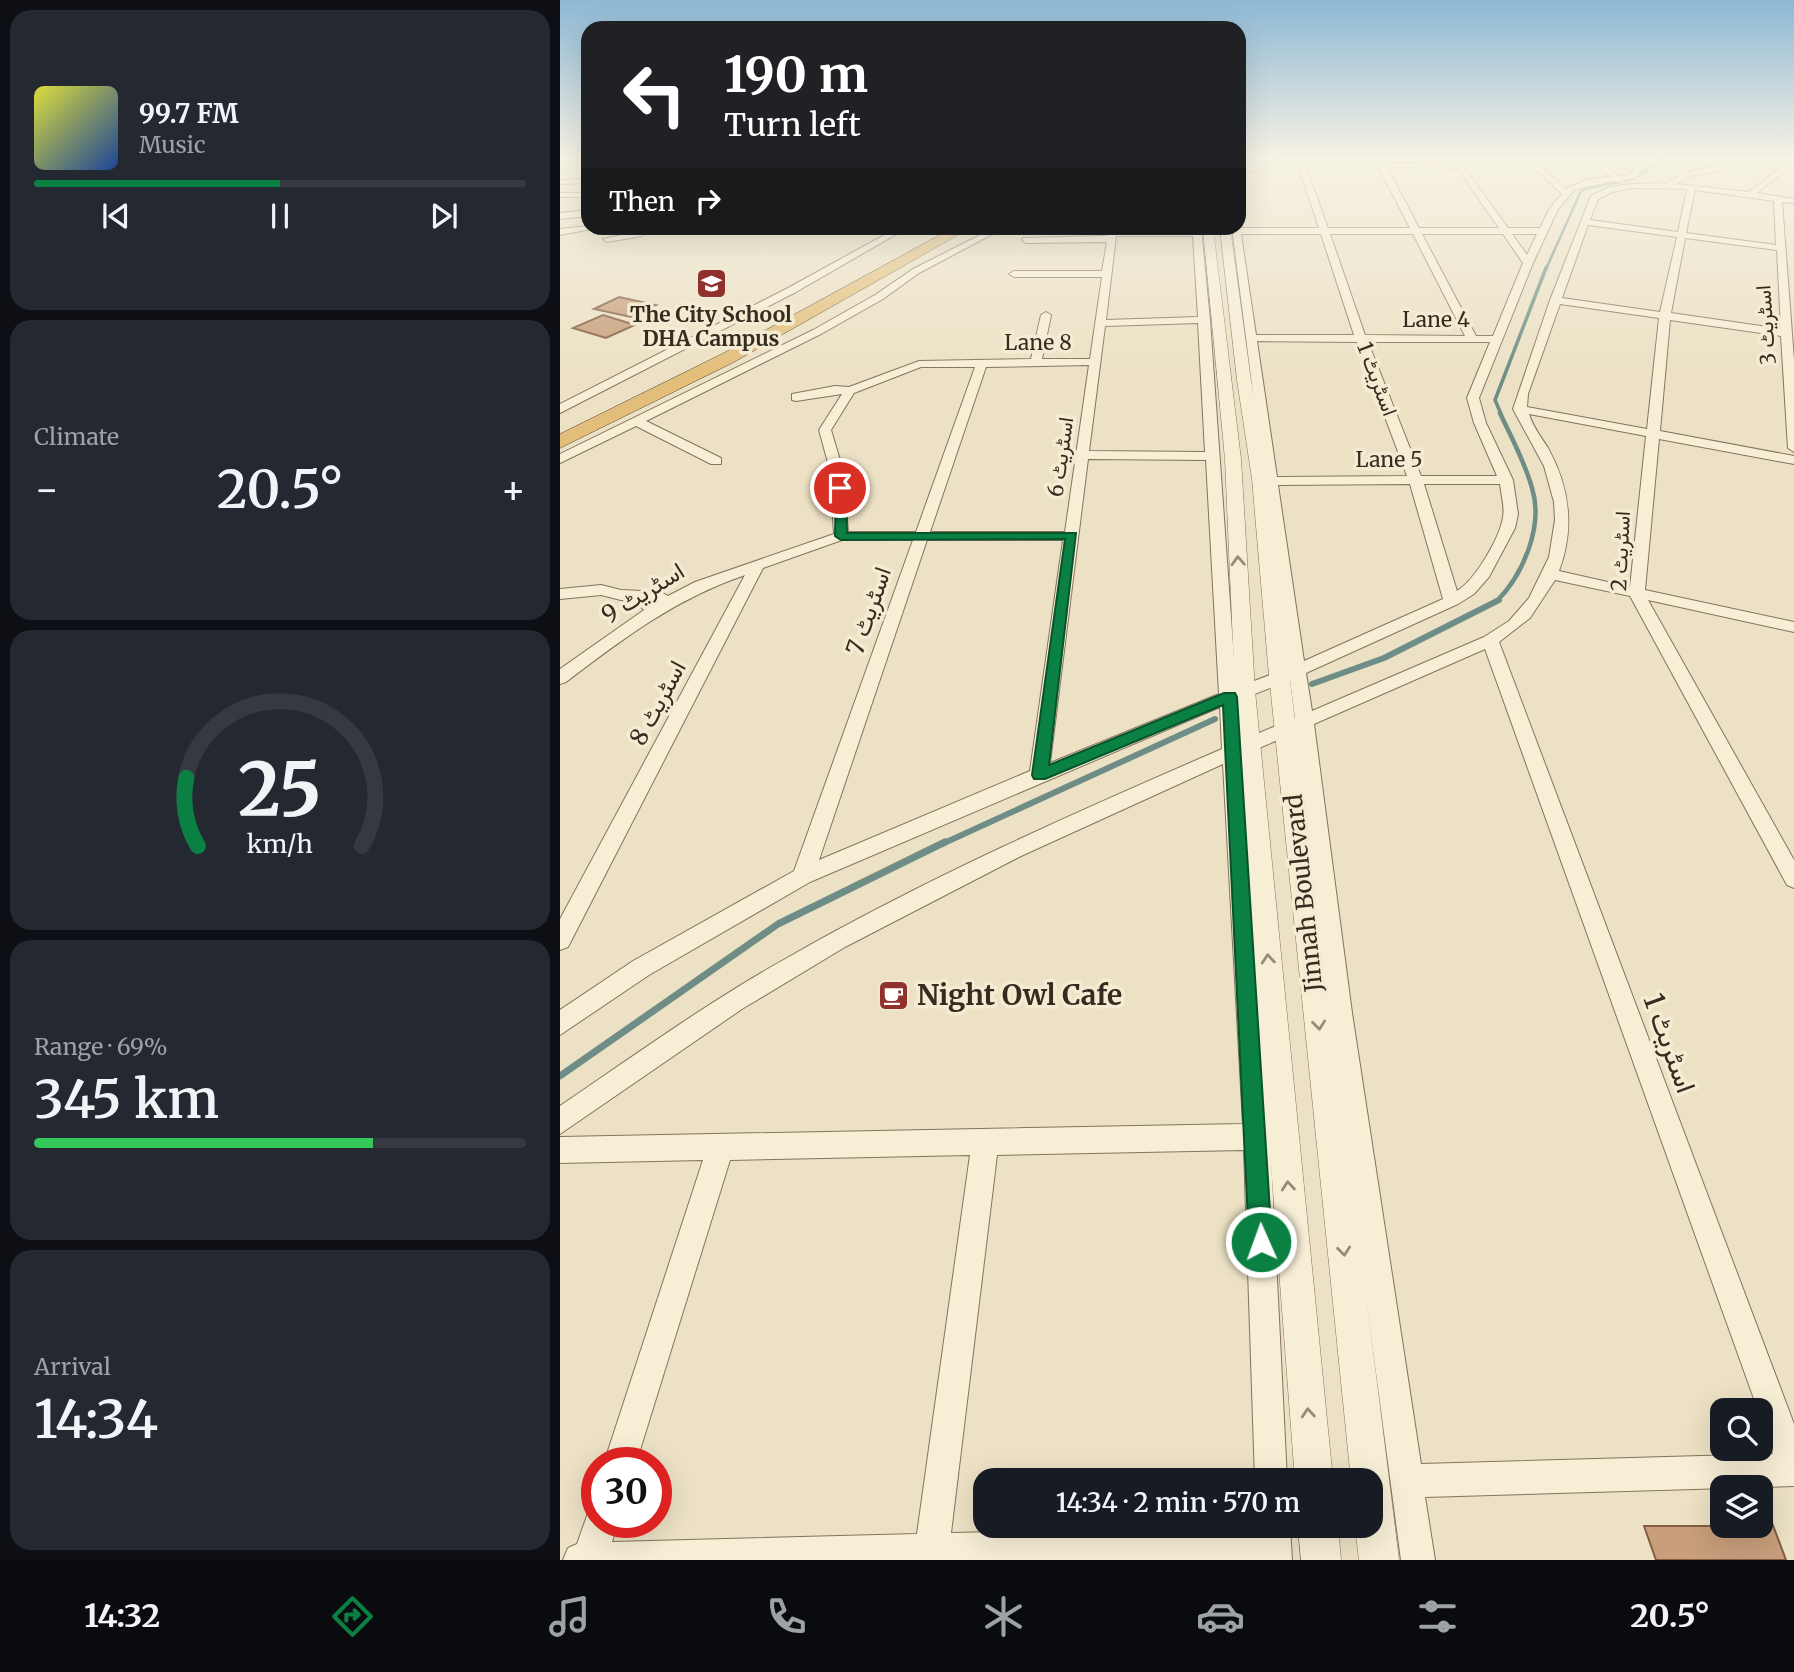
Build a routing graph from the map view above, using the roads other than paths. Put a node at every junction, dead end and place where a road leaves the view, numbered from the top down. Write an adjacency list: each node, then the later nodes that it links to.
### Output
1 (581, 229): 11 (street)
2 (1246, 229): 7 (street)
3 (1581, 229): 36 (street)
4 (1634, 229): 25 (street)
5 (1682, 229): 25 (street, اسٹریٹ 2)
6 (1779, 229): 28 (street, اسٹریٹ 3)
7 (1326, 231): 8 (street); 45 (street, اسٹریٹ 1)
8 (1416, 231): 9 (street); 44 (street)
9 (1506, 231): 10 (street); 30 (street)
10 (1545, 231): 30 (street)
11 (560, 232)
12 (633, 235): 26 (street)
13 (890, 235): 55 (street)
14 (912, 235): 35 (highway)
15 (921, 235): 16 (highway)
16 (934, 235)
17 (950, 235): 31 (highway)
18 (986, 235): 34 (street)
19 (1087, 235): 27 (street)
20 (1112, 235): 33 (street, اسٹریٹ 6)
21 (1201, 235): 39 (street)
22 (1205, 235): 29 (street, Jinnah Boulevard)
23 (1230, 235): 29 (street, Jinnah Boulevard)
24 (1234, 235): 43 (street)
25 (1681, 235): 28 (street); 38 (street, اسٹریٹ 2)
26 (607, 239)
27 (1026, 240)
28 (1780, 248): 42 (street, اسٹریٹ 3)
29 (1219, 258): 53 (street, Jinnah Boulevard)
30 (1528, 263): 46 (street)
31 (889, 269): 34 (street); 41 (highway)
32 (1014, 274): 33 (street)
33 (1107, 274): 40 (street, اسٹریٹ 6)
34 (907, 276): 56 (street)
35 (793, 300): 41 (highway); 58 (highway)
36 (1555, 300): 38 (street); 54 (street)
37 (1046, 315): 48 (street)
38 (1665, 315): 42 (street); 59 (street, اسٹریٹ 2)
39 (1205, 320): 40 (street); 53 (street)
40 (1100, 323): 49 (street, اسٹریٹ 6)
41 (779, 330): 60 (highway)
42 (1786, 333): 50 (street, اسٹریٹ 3)
43 (1250, 338): 45 (street, Lane 4); 53 (street)
44 (1472, 338): 45 (street, Lane 4); 46 (street, Lane 4)
45 (1361, 339): 69 (street, اسٹریٹ 1)
46 (1497, 339): 67 (street)
47 (982, 362): 48 (street, Lane 8); 51 (street); 71 (street, اسٹریٹ 7)
48 (1036, 362): 49 (street, Lane 8)
49 (1095, 362): 62 (street, اسٹریٹ 6)
50 (1791, 370): 57 (street, اسٹریٹ 3)
51 (850, 391): 52 (street); 70 (street)
52 (796, 397)
53 (1236, 408): 63 (street); 68 (street); 81 (street, Jinnah Boulevard); 83 (street, Jinnah Boulevard, one-way to 53)
54 (1519, 408): 59 (street); 74 (street)
55 (560, 409)
56 (636, 421): 64 (street); 66 (street)
57 (1793, 421): 61 (street, اسٹریٹ 3)
58 (560, 425)
59 (1653, 434): 65 (street); 76 (street, اسٹریٹ 2)
60 (560, 442)
61 (1794, 448)
62 (1082, 455): 63 (street); 72 (street, اسٹریٹ 6)
63 (1212, 456): 83 (street)
64 (560, 458)
65 (1794, 460)
66 (716, 461)
67 (1506, 480): 69 (street, Lane 5); 77 (street)
68 (1271, 481): 69 (street, Lane 5); 81 (street)
69 (1416, 481): 77 (street, اسٹریٹ 1)
70 (841, 536): 71 (street); 73 (street)
71 (922, 536): 72 (street); 87 (street, اسٹریٹ 7)
72 (1072, 536): 86 (street, اسٹریٹ 6)
73 (758, 564): 78 (street, اسٹریٹ 9); 89 (street, اسٹریٹ 8)
74 (1550, 574): 76 (street); 80 (street)
75 (560, 594): 78 (street)
76 (1637, 594): 79 (street); 88 (street, اسٹریٹ 2)
77 (1452, 601): 81 (street)
78 (641, 618): 82 (street, اسٹریٹ 9)
79 (1794, 627)
80 (1490, 640): 84 (street); 99 (street, اسٹریٹ 1)
81 (1288, 674): 83 (street); 84 (street, Jinnah Boulevard)
82 (560, 677)
83 (1237, 694): 85 (street, Jinnah Boulevard); 86 (street)
84 (1295, 724): 85 (street); 100 (street); 108 (street, Jinnah Boulevard, one-way to 108)
85 (1241, 747): 91 (street); 92 (street); 98 (street, Jinnah Boulevard, one-way to 85)
86 (1040, 775): 87 (street)
87 (803, 876): 90 (street)
88 (1794, 879)
89 (560, 940)
90 (560, 1024)
91 (560, 1121)
92 (1256, 1137): 93 (street); 97 (street)
93 (985, 1142): 94 (street); 104 (street)
94 (721, 1147): 95 (street); 96 (street)
95 (560, 1150)
96 (625, 1447)
97 (1270, 1468)
98 (1313, 1468)
99 (1794, 1469): 100 (street)
100 (1407, 1481): 109 (street)
101 (596, 1538): 106 (street)
102 (1319, 1538): 107 (street)
103 (1274, 1543): 104 (street)
104 (932, 1551): 106 (street)
105 (580, 1560): 106 (street)
106 (589, 1560)
107 (1321, 1560)
108 (1379, 1560)
109 (1418, 1560)

